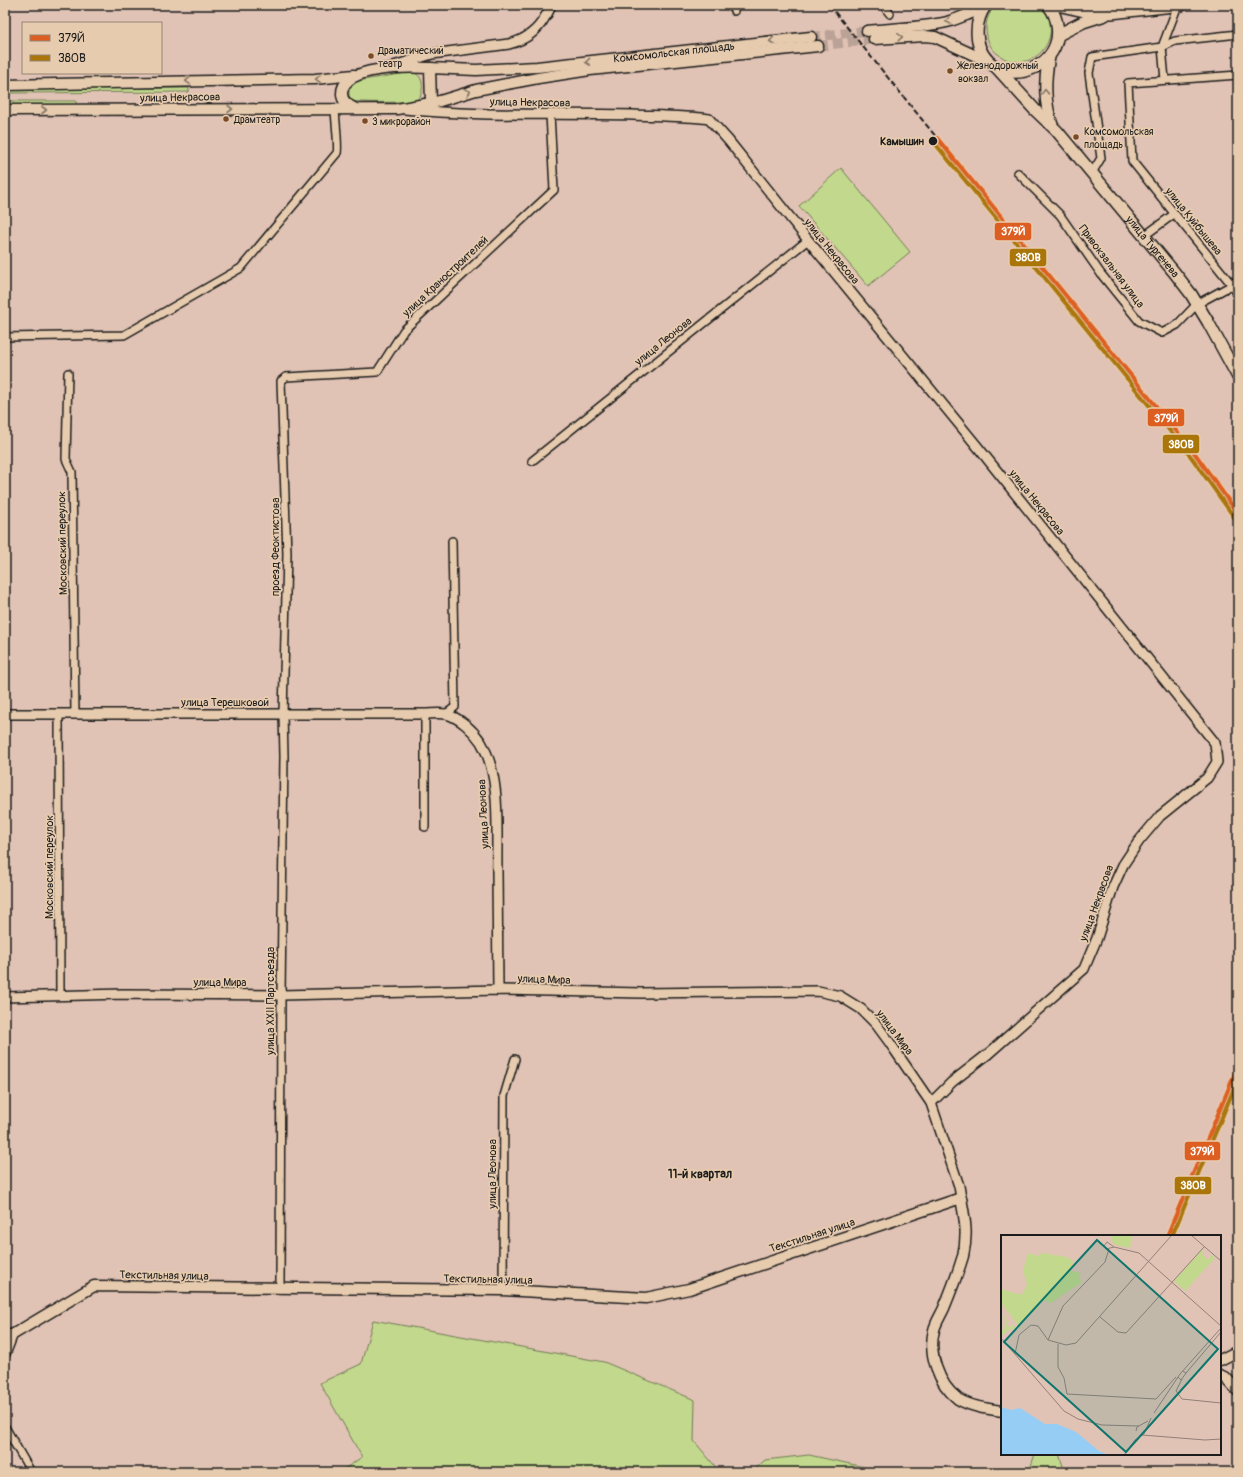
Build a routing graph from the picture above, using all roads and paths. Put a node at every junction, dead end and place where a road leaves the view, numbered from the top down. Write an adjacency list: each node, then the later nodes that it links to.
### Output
1 (550, 5): 18 (street)
2 (883, 5): 10 (street)
3 (1048, 5): 13 (main road)
4 (1057, 5): 9 (main road)
5 (1178, 5): 6 (main road); 8 (main road); 17 (street)
6 (1182, 5)
7 (985, 6): 11 (main road, one-way to 11); 20 (main road)
8 (1157, 6): 9 (main road)
9 (1111, 13): 13 (main road)
10 (890, 14)
11 (867, 31)
12 (1238, 34): 17 (street)
13 (1058, 35): 19 (main road)
14 (811, 37): 21 (main road, Комсомольская площадь, one-way to 21)
15 (874, 39): 20 (main road, one-way to 20)
16 (818, 46): 28 (main road, улица Некрасова, one-way to 16)
17 (1162, 47): 26 (street); 37 (street)
18 (432, 54): 22 (street); 23 (street)
19 (1048, 57): 20 (main road); 35 (main road, one-way to 19)
20 (995, 66): 35 (main road, улица Тургенева)
21 (537, 67): 23 (main road, улица Некрасова)
22 (387, 68): 23 (main road, улица Некрасова); 25 (main road, улица Некрасова)
23 (430, 68): 28 (main road)
24 (1238, 74): 26 (street)
25 (356, 75): 27 (main road, улица Некрасова, one-way to 27); 30 (main road)
26 (1165, 80): 38 (street, улица Куйбышева)
27 (5, 85)
28 (431, 102): 31 (main road, улица Некрасова); 33 (street)
29 (335, 108): 30 (main road, улица Некрасова); 32 (main road, улица Некрасова, one-way to 29); 45 (street)
30 (356, 108): 31 (main road, улица Некрасова)
31 (397, 108): 33 (street, улица Некрасова)
32 (5, 110)
33 (440, 113): 34 (street, улица Некрасова)
34 (550, 114): 40 (street, улица Некрасова); 49 (street, улица Краностроителей)
35 (1052, 126): 37 (main road, улица Тургенева)
36 (1018, 173): 44 (street, Привокзальная улица)
37 (1092, 173): 39 (main road, улица Тургенева)
38 (1174, 214): 39 (street); 42 (street, улица Куйбышева)
39 (1144, 236): 44 (main road, улица Тургенева)
40 (808, 240): 50 (street, улица Леонова); 64 (street, улица Некрасова)
41 (1238, 279): 42 (street)
42 (1232, 285): 43 (street, улица Куйбышева); 44 (street)
43 (1238, 295)
44 (1198, 304): 46 (main road, улица Тургенева)
45 (5, 337)
46 (1235, 364): 48 (main road, улица Тургенева)
47 (68, 373): 54 (street, Московский переулок)
48 (1238, 377)
49 (281, 381): 55 (street, проезд Феоктистова)
50 (532, 461)
51 (452, 541): 57 (street)
52 (5, 714): 53 (street, улица Терешковой)
53 (59, 714): 54 (street, улица Терешковой); 61 (street, Московский переулок)
54 (75, 714): 55 (street, улица Терешковой)
55 (283, 714): 56 (street, улица Терешковой); 60 (street, улица XXII Партсъезда)
56 (425, 714): 57 (street, улица Терешковой); 58 (street)
57 (446, 714): 59 (street, улица Леонова)
58 (425, 827)
59 (498, 990): 60 (street, улица Мира); 64 (street, улица Мира)
60 (281, 995): 61 (street, улица Мира); 66 (street, улица XXII Партсъезда)
61 (60, 996): 62 (street, улица Мира)
62 (5, 997)
63 (515, 1059): 67 (street, улица Леонова)
64 (930, 1103): 65 (street, улица Мира)
65 (961, 1198): 67 (main road, Текстильная улица); 74 (main road)
66 (280, 1289): 67 (main road, Текстильная улица); 68 (main road, Текстильная улица)
67 (503, 1290)
68 (9, 1335): 70 (main road, Текстильная улица)
69 (1238, 1351): 71 (main road)
70 (5, 1353)
71 (1221, 1360)
72 (1221, 1376): 73 (main road)
73 (1238, 1391)
74 (1001, 1411)
75 (5, 1426): 76 (street)
76 (31, 1472)

